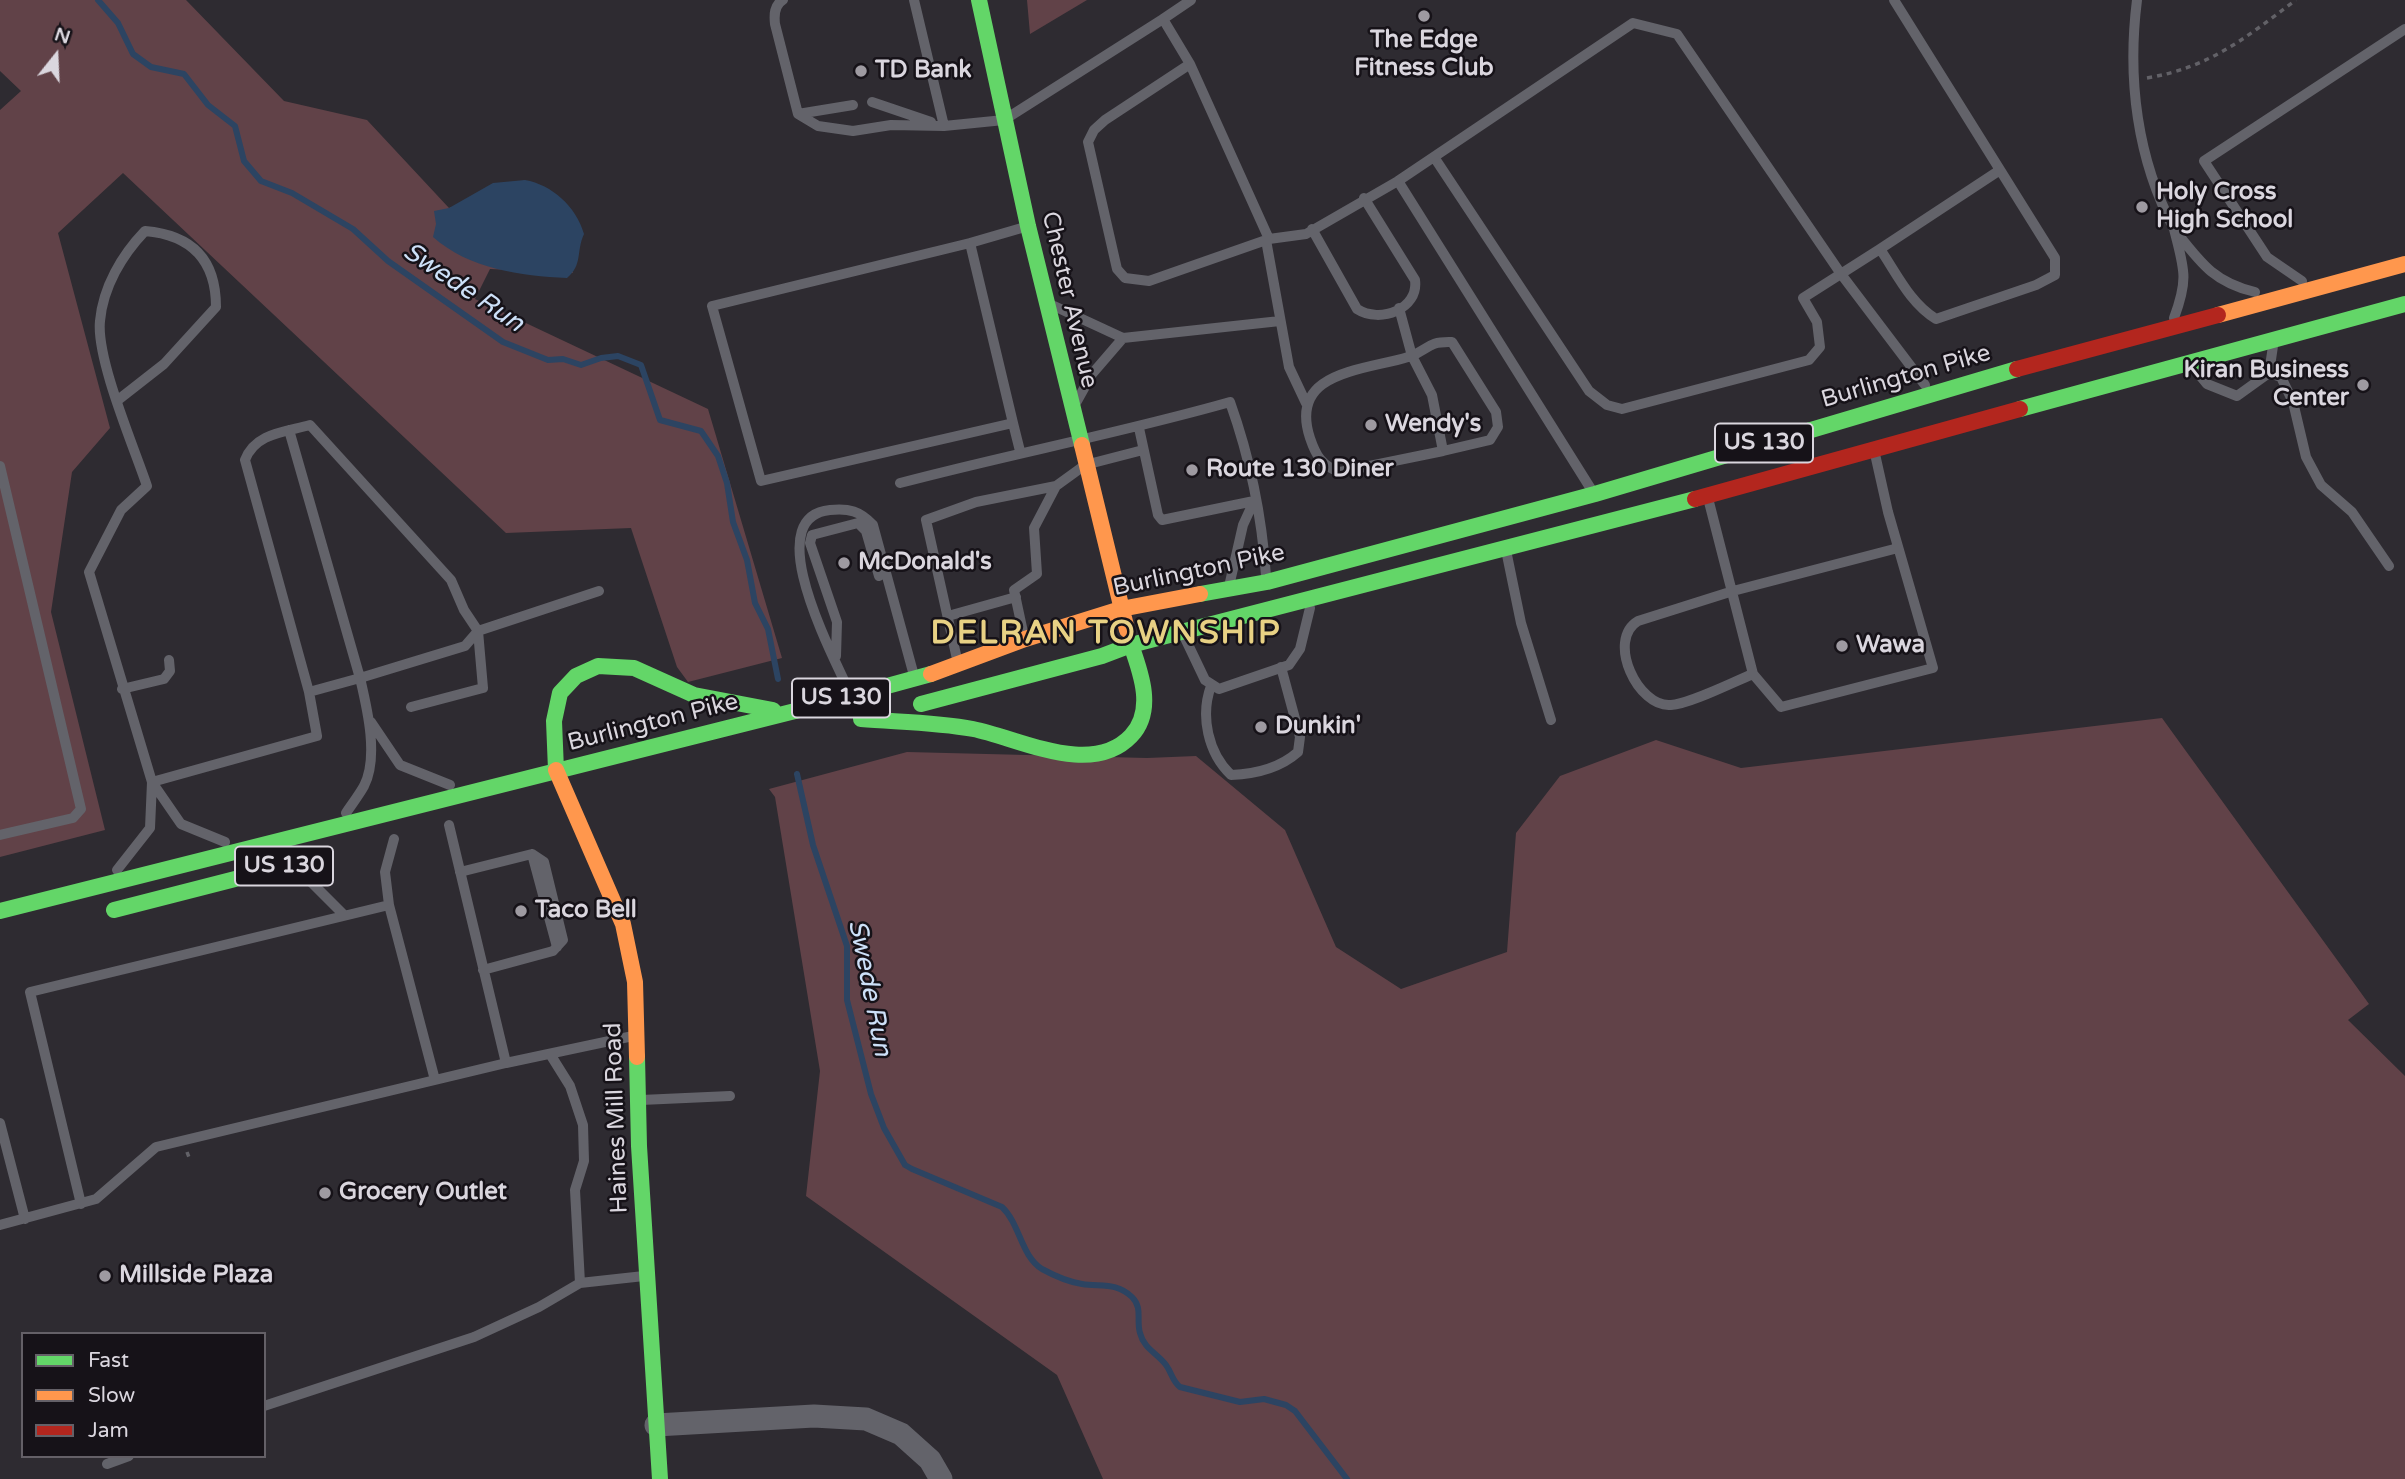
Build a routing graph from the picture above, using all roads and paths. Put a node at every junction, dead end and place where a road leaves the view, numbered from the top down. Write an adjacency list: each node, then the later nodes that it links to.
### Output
1 (914, 0): 16 (lane)
2 (979, 0): 15 (main road, Chester Avenue)
3 (1191, 0): 8 (lane)
4 (1894, 0): 18 (lane)
5 (2137, 0): 11 (lane)
6 (2296, 0): 11 (path)
7 (781, 2): 14 (lane)
8 (1163, 19): 10 (lane); 15 (lane)
9 (2405, 29): 29 (lane)
10 (1190, 64): 24 (lane); 24 (lane)
11 (2134, 80): 23 (lane)
12 (872, 102): 16 (lane)
13 (853, 105): 14 (lane)
14 (798, 114): 16 (lane)
15 (1004, 120): 16 (lane); 21 (main road, Chester Avenue)
16 (944, 126)
17 (1434, 157): 19 (lane); 28 (lane); 28 (lane)
18 (2000, 170): 26 (lane); 26 (lane)
19 (1398, 181): 20 (lane); 57 (lane)
20 (1364, 198): 22 (lane); 33 (lane)
21 (1028, 226): 25 (lane); 31 (main road, Chester Avenue)
22 (1311, 229): 24 (lane); 33 (lane)
23 (2174, 229): 30 (lane); 35 (lane)
24 (1267, 240): 34 (lane)
25 (970, 243): 45 (lane); 45 (lane)
26 (1880, 249): 28 (lane)
27 (2405, 264): 29 (main road, Burlington Pike / US 130)
28 (1841, 274): 41 (lane)
29 (2313, 289): 30 (main road, Burlington Pike / US 130)
30 (2281, 298): 35 (main road, Burlington Pike / US 130)
31 (1046, 302): 36 (lane); 44 (main road, Chester Avenue)
32 (2405, 304): 37 (main road, US 130)
33 (1399, 309): 38 (lane)
34 (1280, 321): 36 (lane); 43 (lane)
35 (2170, 328): 41 (main road, Burlington Pike / US 130)
36 (1123, 338): 44 (lane)
37 (2273, 340): 39 (main road, US 130); 40 (lane)
38 (1412, 356): 43 (lane); 51 (lane); 51 (lane)
39 (2189, 363): 40 (lane); 50 (main road, US 130)
40 (2269, 373): 62 (lane)
41 (1931, 392): 57 (main road, Burlington Pike / US 130)
42 (118, 400): 42 (lane); 84 (lane)
43 (1306, 403): 51 (lane)
44 (1072, 410): 48 (main road, Chester Avenue)
45 (1013, 423): 52 (lane)
46 (1139, 428): 48 (lane); 49 (lane); 59 (lane)
47 (289, 430): 72 (lane); 81 (lane); 85 (lane)
48 (1079, 439): 52 (lane); 54 (main road, Chester Avenue)
49 (1143, 450): 54 (lane); 59 (lane)
50 (1874, 450): 58 (main road, US 130); 60 (lane)
51 (1443, 451)
52 (1020, 452): 55 (lane)
53 (0, 466): 101 (lane)
54 (1085, 466): 56 (lane); 69 (main road, Chester Avenue)
55 (900, 483)
56 (1056, 486): 67 (lane); 71 (lane)
57 (1595, 494): 63 (main road, Burlington Pike / US 130)
58 (1707, 496): 61 (main road, US 130); 66 (lane)
59 (1254, 501): 63 (lane); 64 (lane)
60 (1898, 548): 66 (lane); 80 (lane)
61 (1506, 549): 68 (main road, US 130); 90 (lane)
62 (2389, 566)
63 (1267, 582): 64 (main road, Burlington Pike / US 130)
64 (1228, 589): 69 (main road, Burlington Pike / US 130)
65 (599, 591): 72 (lane)
66 (1733, 591): 80 (lane); 80 (lane)
67 (1016, 597): 71 (lane); 74 (lane)
68 (1312, 600): 73 (main road, US 130); 78 (lane)
69 (1121, 609): 74 (main road, Burlington Pike / US 130); 75 (main road, Chester Avenue)
70 (896, 613): 77 (lane); 77 (lane); 82 (lane)
71 (948, 616): 79 (lane)
72 (478, 631): 81 (lane); 87 (lane)
73 (1183, 634): 75 (main road, US 130); 83 (lane)
74 (1025, 639): 79 (main road, Burlington Pike / US 130)
75 (1131, 645): 89 (main road, US 130); 89 (main road, Chester Avenue)
76 (169, 660): 84 (lane)
77 (836, 662): 86 (lane)
78 (1285, 666): 83 (lane); 83 (lane)
79 (959, 667): 82 (main road, Burlington Pike / US 130)
80 (1753, 674)
81 (360, 678): 85 (lane); 91 (lane)
82 (915, 678): 86 (main road, Burlington Pike / US 130)
83 (1211, 686)
84 (122, 689): 94 (lane)
85 (309, 692): 94 (lane)
86 (851, 695): 88 (main road, Burlington Pike / US 130)
87 (411, 707)
88 (790, 712): 93 (main road, Burlington Pike / US 130); 93 (main road)
89 (861, 719): 92 (main road, US 130)
90 (1552, 720)
91 (370, 721): 95 (lane); 99 (lane)
92 (841, 724)
93 (556, 770): 95 (main road, Burlington Pike / US 130); 96 (main road, Haines Mill Road)
94 (152, 782): 104 (lane); 110 (lane)
95 (484, 789): 99 (main road, Burlington Pike / US 130)
96 (574, 793): 97 (main road, Burlington Pike); 116 (main road, Haines Mill Road)
97 (544, 800)
98 (454, 823): 100 (main road); 108 (lane)
99 (337, 827): 104 (main road, Burlington Pike / US 130)
100 (429, 830)
101 (0, 835)
102 (400, 838): 103 (main road); 111 (lane)
103 (373, 845)
104 (248, 849): 110 (main road, Burlington Pike / US 130)
105 (314, 859): 106 (main road, US 130)
106 (293, 864): 107 (main road, US 130); 113 (lane)
107 (272, 869)
108 (460, 872): 115 (lane); 115 (lane)
109 (250, 875): 114 (main road, US 130)
110 (103, 885): 112 (main road, Burlington Pike / US 130)
111 (389, 905): 113 (lane); 119 (lane)
112 (0, 911)
113 (343, 914): 123 (lane)
114 (93, 915)
115 (483, 970): 118 (lane)
116 (636, 1035): 117 (lane); 121 (main road, Haines Mill Road)
117 (550, 1054): 118 (lane); 127 (lane)
118 (506, 1063): 119 (lane)
119 (435, 1080): 123 (lane)
120 (730, 1096): 121 (lane)
121 (638, 1100): 126 (main road, Haines Mill Road)
122 (0, 1124): 124 (lane)
123 (81, 1203): 124 (lane)
124 (24, 1219): 125 (lane)
125 (0, 1225)
126 (647, 1276): 127 (lane); 129 (main road, Haines Mill Road)
127 (580, 1283): 128 (lane)
128 (266, 1405)
129 (656, 1424): 132 (main road, Haines Mill Road); 133 (street)
130 (124, 1458): 131 (lane)
131 (107, 1464)
132 (660, 1479)
133 (941, 1479)

